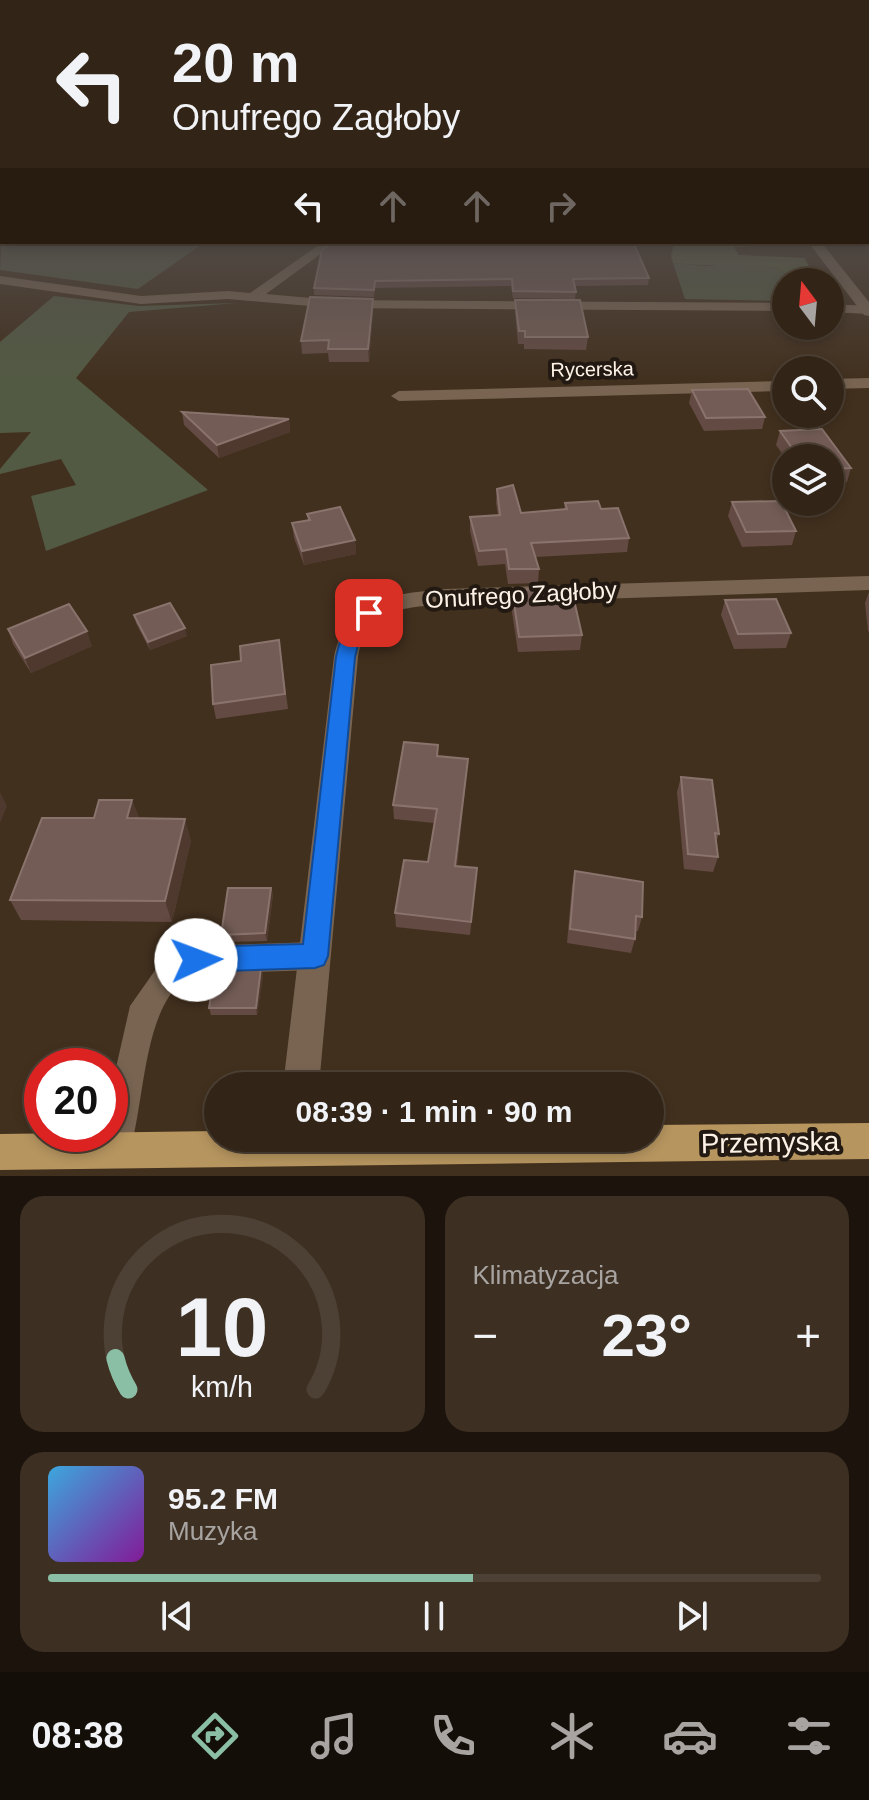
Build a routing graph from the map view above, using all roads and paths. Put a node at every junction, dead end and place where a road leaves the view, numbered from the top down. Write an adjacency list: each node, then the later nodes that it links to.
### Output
1 (287, 273): 4 (street)
2 (838, 273): 7 (street)
3 (0, 280): 4 (street)
4 (254, 296): 5 (street)
5 (772, 307)
6 (844, 309): 7 (street)
7 (868, 311)
8 (869, 383): 9 (street)
9 (844, 384)
10 (772, 386): 11 (street, Rycerska)
11 (399, 396)
12 (869, 583): 13 (street, Onufrego Zagłoby)
13 (315, 956): 14 (street, Onufrego Zagłoby); 15 (lane)
14 (303, 1072)
15 (128, 1085)
16 (869, 1141): 17 (main road, Przemyska)
17 (664, 1142)
18 (204, 1147): 19 (main road, Przemyska)
19 (128, 1149)
20 (0, 1152): 21 (main road, Przemyska)
21 (24, 1152)

